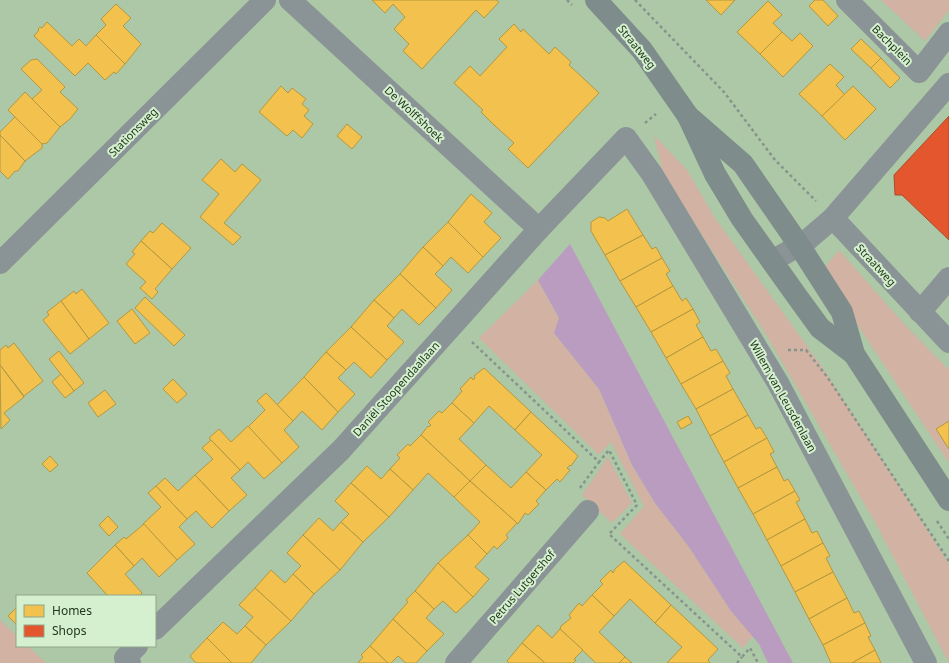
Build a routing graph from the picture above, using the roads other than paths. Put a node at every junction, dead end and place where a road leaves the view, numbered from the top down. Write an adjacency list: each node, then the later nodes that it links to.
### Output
1 (265, 0): 13 (street, Stationsweg)
2 (290, 0): 10 (street, De Wolffshoek)
3 (596, 0): 7 (main road, Straatweg)
4 (847, 0): 5 (street, Bachplein)
5 (949, 33)
6 (949, 84): 9 (street)
7 (688, 116): 11 (main road, Straatweg); 12 (main road, Straatweg)
8 (626, 138): 10 (street, Daniël Stoopendaallaan); 24 (street, Willem van Leusdenlaan)
9 (833, 218): 11 (street); 15 (street, Straatweg)
10 (539, 229): 20 (street, Daniël Stoopendaallaan)
11 (799, 245): 12 (street); 17 (main road, Straatweg)
12 (772, 261): 17 (main road, Straatweg)
13 (0, 263)
14 (949, 278): 15 (street)
15 (920, 312): 16 (street, Straatweg)
16 (949, 342)
17 (854, 354): 18 (main road)
18 (949, 500)
19 (588, 510): 23 (street, Petrus Lutgershof)
20 (156, 628)
21 (136, 647): 22 (street)
22 (130, 663)
23 (456, 663)
24 (926, 663)

